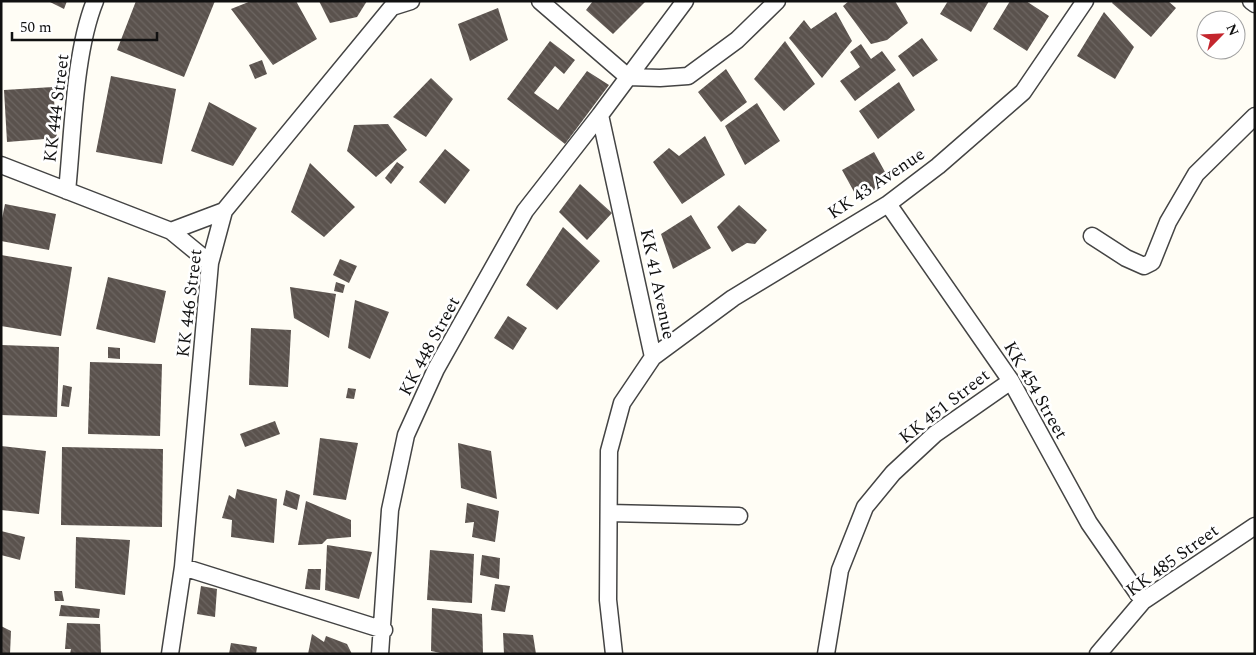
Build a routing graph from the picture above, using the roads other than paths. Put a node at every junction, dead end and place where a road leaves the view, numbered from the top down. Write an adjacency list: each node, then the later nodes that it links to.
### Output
1 (95, 1): 14 (street, KK 444 Street)
2 (411, 1): 8 (street, KK 446 Street)
3 (540, 1): 10 (street)
4 (685, 1): 10 (street)
5 (778, 1): 10 (street)
6 (1085, 1): 15 (street, KK 43 Avenue)
7 (1251, 1): 9 (street)
8 (391, 4): 16 (street, KK 446 Street)
9 (1255, 4)
10 (628, 77): 11 (street)
11 (600, 115): 20 (street, KK 41 Avenue); 27 (street, KK 448 Street)
12 (1255, 116): 18 (street)
13 (1, 165): 14 (street)
14 (67, 191): 17 (street)
15 (888, 204): 20 (street, KK 43 Avenue); 21 (street, KK 454 Street)
16 (224, 211): 17 (street); 19 (street, KK 446 Street)
17 (171, 231): 19 (street)
18 (1092, 236)
19 (210, 263): 25 (street, KK 446 Street)
20 (653, 357): 22 (street, KK 41 Avenue)
21 (1010, 381): 26 (street, KK 454 Street); 31 (street, KK 451 Street)
22 (609, 514): 23 (street); 30 (street, KK 41 Avenue)
23 (739, 516)
24 (1255, 526): 26 (street, KK 485 Street)
25 (183, 567): 27 (street); 28 (street, KK 446 Street)
26 (1144, 601): 32 (street, KK 485 Street)
27 (384, 630): 29 (street, KK 448 Street)
28 (170, 654)
29 (380, 654)
30 (614, 654)
31 (826, 654)
32 (1098, 654)

